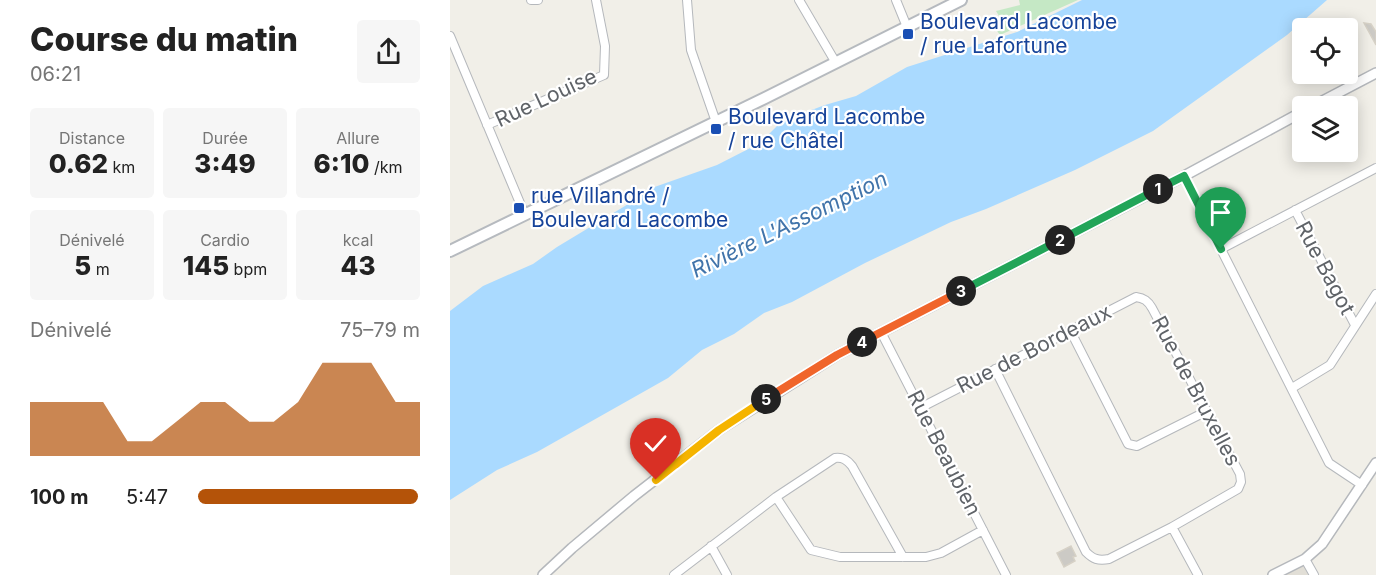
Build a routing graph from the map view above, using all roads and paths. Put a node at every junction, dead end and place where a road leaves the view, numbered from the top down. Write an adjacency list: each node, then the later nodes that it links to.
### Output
1 (531, 0): 2 (street)
2 (538, 0)
3 (596, 0): 15 (street, Rue Louise)
4 (687, 0): 14 (street)
5 (799, 0): 10 (street)
6 (896, 0): 8 (street)
7 (961, 0): 8 (main road)
8 (907, 27): 10 (main road)
9 (450, 36): 15 (street)
10 (836, 63): 14 (main road)
11 (1376, 73): 12 (street)
12 (1332, 96)
13 (1292, 117): 17 (street)
14 (716, 122): 19 (main road)
15 (488, 125): 19 (street)
16 (1376, 168): 18 (street)
17 (1184, 176): 20 (street); 26 (street)
18 (1295, 210): 20 (street); 24 (street, Rue Bagot)
19 (525, 215): 21 (main road)
20 (1221, 249): 28 (street)
21 (450, 251)
22 (1376, 294): 24 (street)
23 (1148, 302): 25 (street, Rue de Bordeaux); 30 (street, Rue de Bruxelles)
24 (1355, 325): 28 (street)
25 (1071, 330): 27 (street, Rue de Bordeaux); 30 (street)
26 (881, 332): 29 (street, Rue Beaubien); 39 (street)
27 (995, 369): 29 (street, Rue de Bordeaux); 34 (street)
28 (1292, 388): 32 (street)
29 (921, 408): 35 (street, Rue Beaubien)
30 (1207, 411): 34 (street, Rue de Bruxelles)
31 (1376, 463): 32 (street)
32 (1362, 485): 38 (street)
33 (776, 497): 36 (street); 37 (street); 37 (street)
34 (1172, 527): 43 (street)
35 (983, 530): 37 (street); 42 (street, Rue Beaubien)
36 (711, 546): 40 (street); 41 (street)
37 (903, 557)
38 (1305, 559): 44 (street); 45 (street)
39 (543, 575)
40 (674, 575)
41 (727, 575)
42 (1006, 575)
43 (1198, 575)
44 (1274, 575)
45 (1314, 575)

